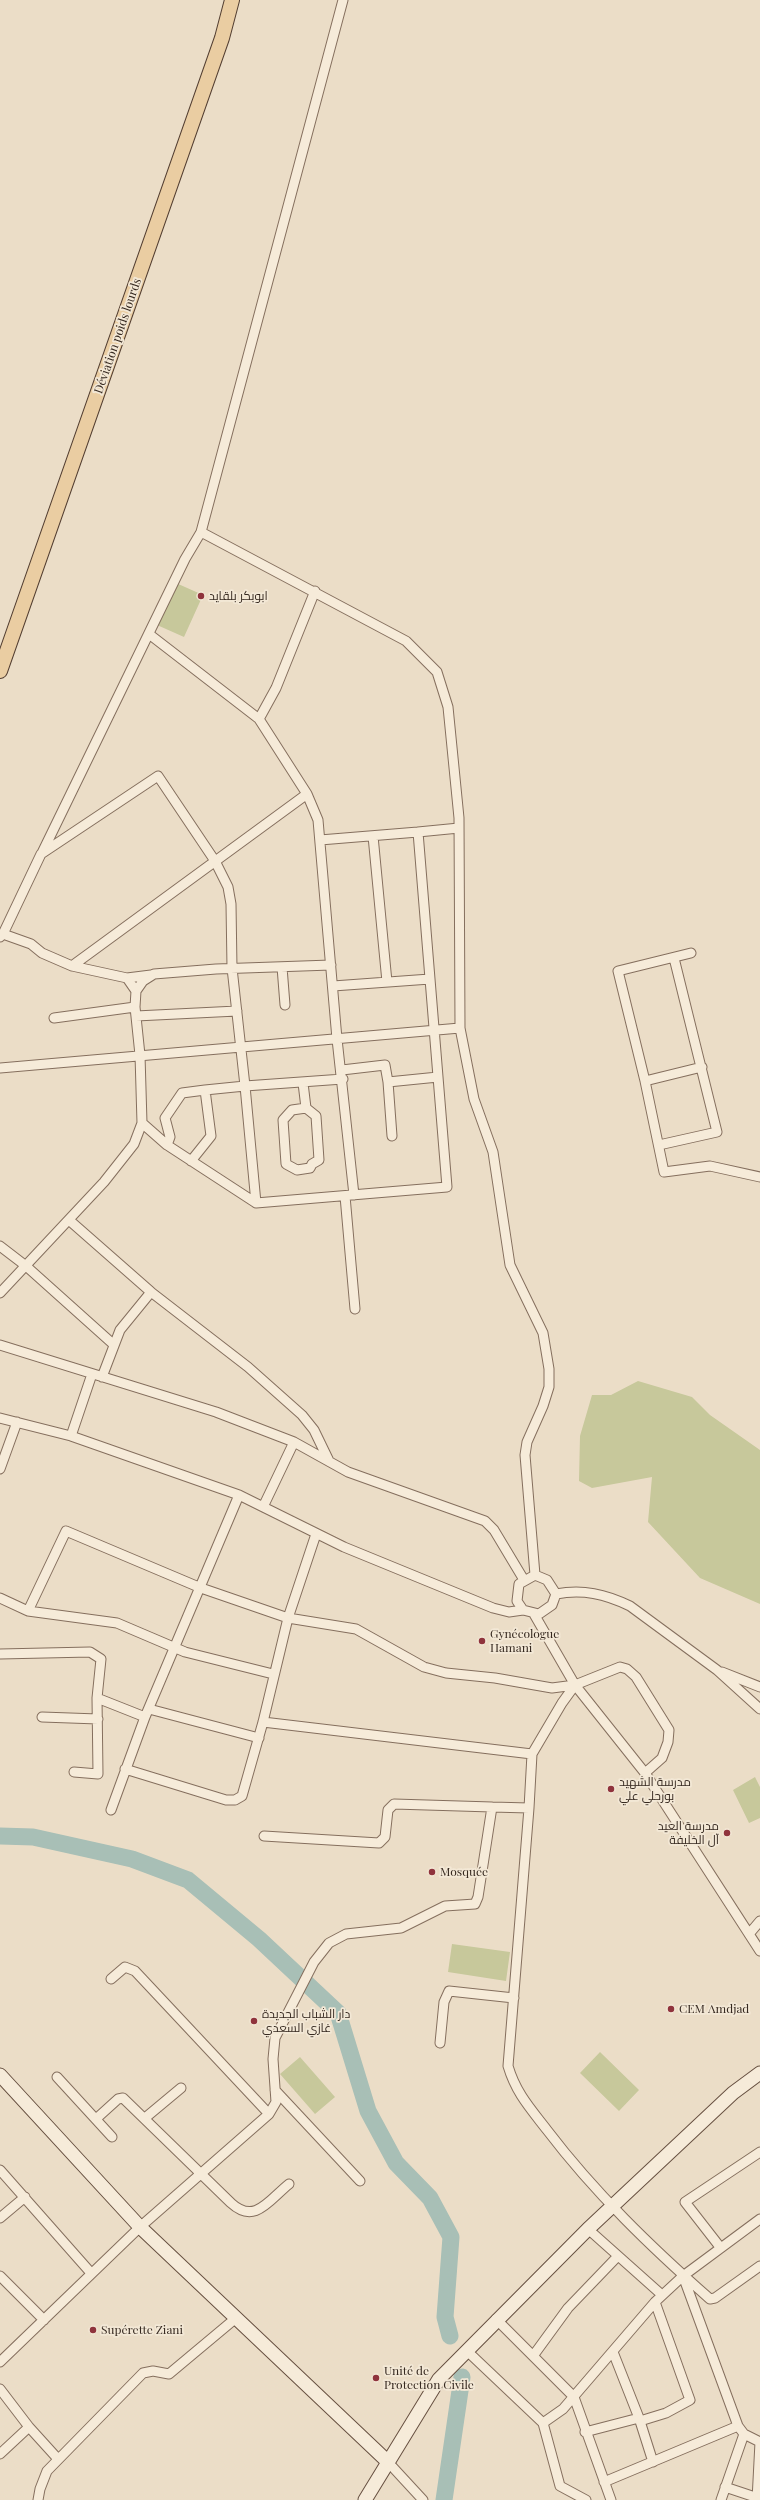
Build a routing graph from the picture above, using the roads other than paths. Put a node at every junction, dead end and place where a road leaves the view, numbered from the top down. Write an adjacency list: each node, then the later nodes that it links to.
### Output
1 (232, 0): 6 (main road, Déviation poids lourds)
2 (343, 0): 3 (street)
3 (201, 532): 4 (street); 5 (street)
4 (315, 591): 7 (street); 9 (street)
5 (149, 634): 7 (street); 13 (street)
6 (0, 671)
7 (259, 719): 8 (street)
8 (307, 794): 12 (street); 14 (street)
9 (459, 828): 10 (street); 32 (street)
10 (418, 832): 11 (street); 24 (street)
11 (373, 836): 12 (street); 25 (street)
12 (320, 840): 18 (street)
13 (41, 854): 14 (street); 15 (street)
14 (215, 861): 19 (street); 21 (street)
15 (2, 936): 19 (street)
16 (691, 953): 17 (street)
17 (674, 958): 37 (street); 41 (street)
18 (331, 965): 20 (street); 26 (street)
19 (72, 966): 23 (street)
20 (282, 967): 21 (street); 28 (street)
21 (232, 968): 22 (street); 30 (street)
22 (154, 974): 23 (street); 27 (street)
23 (127, 978): 27 (street)
24 (430, 979): 25 (street); 33 (street)
25 (386, 982): 26 (street)
26 (333, 986): 34 (street)
27 (136, 991): 29 (street)
28 (285, 1006)
29 (136, 1011): 30 (street); 31 (street); 36 (street)
30 (237, 1011): 35 (street)
31 (54, 1018)
32 (460, 1028): 33 (street); 74 (street)
33 (433, 1030): 34 (street); 40 (street)
34 (337, 1039): 35 (street); 39 (street)
35 (241, 1047): 36 (street); 44 (street)
36 (140, 1055): 38 (street); 47 (street)
37 (702, 1067): 41 (street); 50 (street)
38 (0, 1068)
39 (342, 1074): 42 (street); 43 (street); 53 (street)
40 (438, 1078): 42 (street); 53 (street)
41 (645, 1081): 50 (street)
42 (388, 1082): 48 (street)
43 (303, 1083): 44 (street); 46 (street)
44 (245, 1086): 45 (street); 54 (street)
45 (205, 1090): 49 (street); 51 (street)
46 (306, 1108): 46 (street)
47 (142, 1123): 49 (street); 55 (street)
48 (392, 1136)
49 (167, 1145): 51 (street)
50 (659, 1145): 52 (street)
51 (191, 1161): 54 (street)
52 (760, 1177)
53 (349, 1195): 54 (street); 60 (street)
54 (256, 1203)
55 (69, 1220): 57 (street); 58 (street)
56 (0, 1246): 57 (street)
57 (26, 1266): 59 (street); 61 (street)
58 (151, 1292): 61 (street); 69 (street)
59 (0, 1293)
60 (355, 1309)
61 (113, 1344): 64 (street)
62 (0, 1345): 63 (street)
63 (92, 1374): 64 (street); 67 (street)
64 (102, 1377): 68 (street)
65 (0, 1418): 66 (street)
66 (17, 1422): 67 (street); 70 (street)
67 (72, 1436): 71 (street)
68 (294, 1442): 69 (street); 72 (street)
69 (329, 1461): 75 (street)
70 (0, 1469)
71 (239, 1495): 72 (street); 76 (street)
72 (263, 1507): 73 (street)
73 (316, 1534): 79 (street); 82 (street)
74 (535, 1575): 75 (street); 77 (street)
75 (524, 1580): 79 (street)
76 (201, 1588): 80 (street); 82 (street); 83 (street)
77 (556, 1594): 81 (street); 85 (street)
78 (0, 1598): 80 (street)
79 (524, 1610): 81 (street)
80 (28, 1611): 83 (street)
81 (534, 1614): 87 (street)
82 (288, 1618): 86 (street); 87 (street)
83 (175, 1648): 86 (street); 91 (street)
84 (0, 1654): 89 (street)
85 (717, 1670): 88 (street); 90 (street)
86 (273, 1674): 94 (street)
87 (575, 1685): 96 (street); 99 (street); 99 (street)
88 (760, 1687)
89 (98, 1698): 91 (street); 93 (street)
90 (760, 1709)
91 (147, 1713): 95 (street); 97 (street)
92 (42, 1717): 93 (street)
93 (98, 1719): 98 (street)
94 (263, 1722): 95 (street); 96 (street)
95 (259, 1738): 97 (street)
96 (532, 1754): 101 (street)
97 (125, 1769): 102 (street)
98 (74, 1772)
99 (645, 1773): 105 (street)
100 (492, 1807): 101 (street); 103 (street); 114 (street)
101 (529, 1808): 108 (street)
102 (110, 1810)
103 (264, 1836)
104 (760, 1920): 105 (street)
105 (749, 1934): 106 (street)
106 (760, 1951)
107 (111, 1979): 115 (street)
108 (514, 1998): 109 (street); 125 (street)
109 (440, 2043)
110 (760, 2073): 125 (main road)
111 (0, 2075): 128 (main road)
112 (57, 2077): 116 (street)
113 (181, 2088): 117 (street)
114 (275, 2090): 115 (street); 122 (street)
115 (269, 2114): 121 (street)
116 (97, 2118): 117 (street); 118 (street)
117 (145, 2118): 121 (street)
118 (112, 2137)
119 (760, 2152): 130 (street)
120 (0, 2170): 124 (street)
121 (200, 2173): 123 (street); 128 (street)
122 (360, 2181)
123 (289, 2184)
124 (25, 2197): 126 (street); 133 (street)
125 (612, 2208): 129 (main road); 135 (street)
126 (0, 2218)
127 (760, 2219): 130 (street)
128 (140, 2227): 133 (street); 137 (main road)
129 (588, 2229): 131 (street); 138 (main road)
130 (720, 2247): 135 (street)
131 (617, 2256): 136 (street); 142 (street)
132 (760, 2266): 135 (street)
133 (91, 2273): 139 (street)
134 (0, 2276): 139 (street)
135 (683, 2276): 136 (street); 148 (street)
136 (658, 2299): 141 (street); 146 (street)
137 (236, 2318): 154 (street); 155 (main road)
138 (496, 2319): 140 (main road); 142 (street)
139 (44, 2320): 143 (street)
140 (466, 2350): 147 (street); 155 (main road)
141 (613, 2352): 145 (street); 146 (street)
142 (533, 2356): 145 (street)
143 (0, 2362)
144 (0, 2389): 149 (street)
145 (574, 2397): 147 (street); 150 (street)
146 (640, 2420): 150 (street); 156 (street)
147 (543, 2423): 163 (street)
148 (738, 2426): 151 (street); 156 (street)
149 (29, 2427): 153 (street); 154 (street)
150 (585, 2432): 157 (street)
151 (744, 2434): 152 (street); 158 (street)
152 (760, 2442): 159 (street)
153 (0, 2454)
154 (58, 2458): 160 (street)
155 (387, 2461): 161 (main road); 162 (street)
156 (653, 2462): 157 (street)
157 (604, 2482): 164 (street)
158 (725, 2488): 159 (street); 165 (street)
159 (758, 2499)
160 (38, 2500)
161 (365, 2500)
162 (423, 2500)
163 (586, 2500)
164 (611, 2500)
165 (721, 2500)

